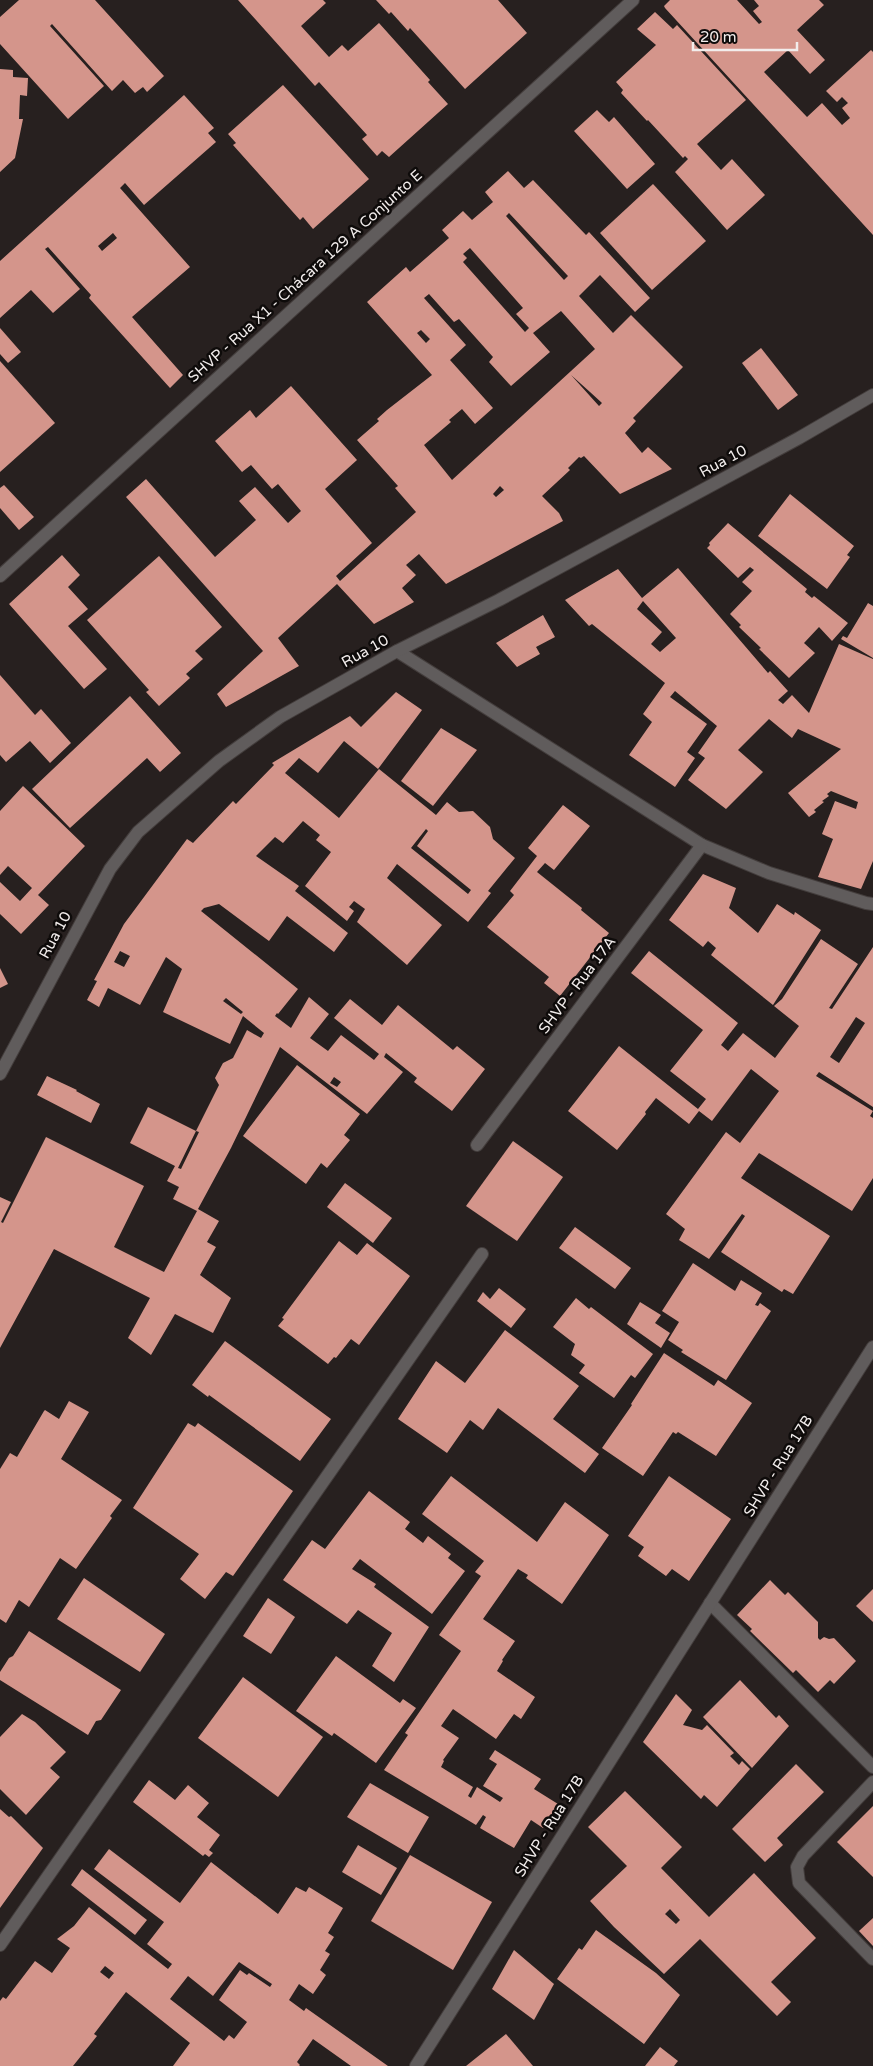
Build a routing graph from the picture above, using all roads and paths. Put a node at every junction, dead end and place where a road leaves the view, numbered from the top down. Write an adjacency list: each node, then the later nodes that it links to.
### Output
1 (633, 0): 3 (street, SHVP - Rua X1 - Chácara 129 A Conjunto E)
2 (873, 395): 4 (street, Rua 10)
3 (0, 576)
4 (397, 651): 5 (street); 7 (street, Rua 10)
5 (702, 844): 6 (street); 8 (street, SHVP - Rua 17A)
6 (873, 904)
7 (0, 1074)
8 (477, 1145)
9 (482, 1254): 14 (street)
10 (873, 1347): 11 (street, SHVP - Rua 17B)
11 (710, 1603): 12 (street); 16 (street, SHVP - Rua 17B)
12 (873, 1767)
13 (873, 1782): 15 (street)
14 (0, 1945)
15 (873, 1959)
16 (416, 2066)

